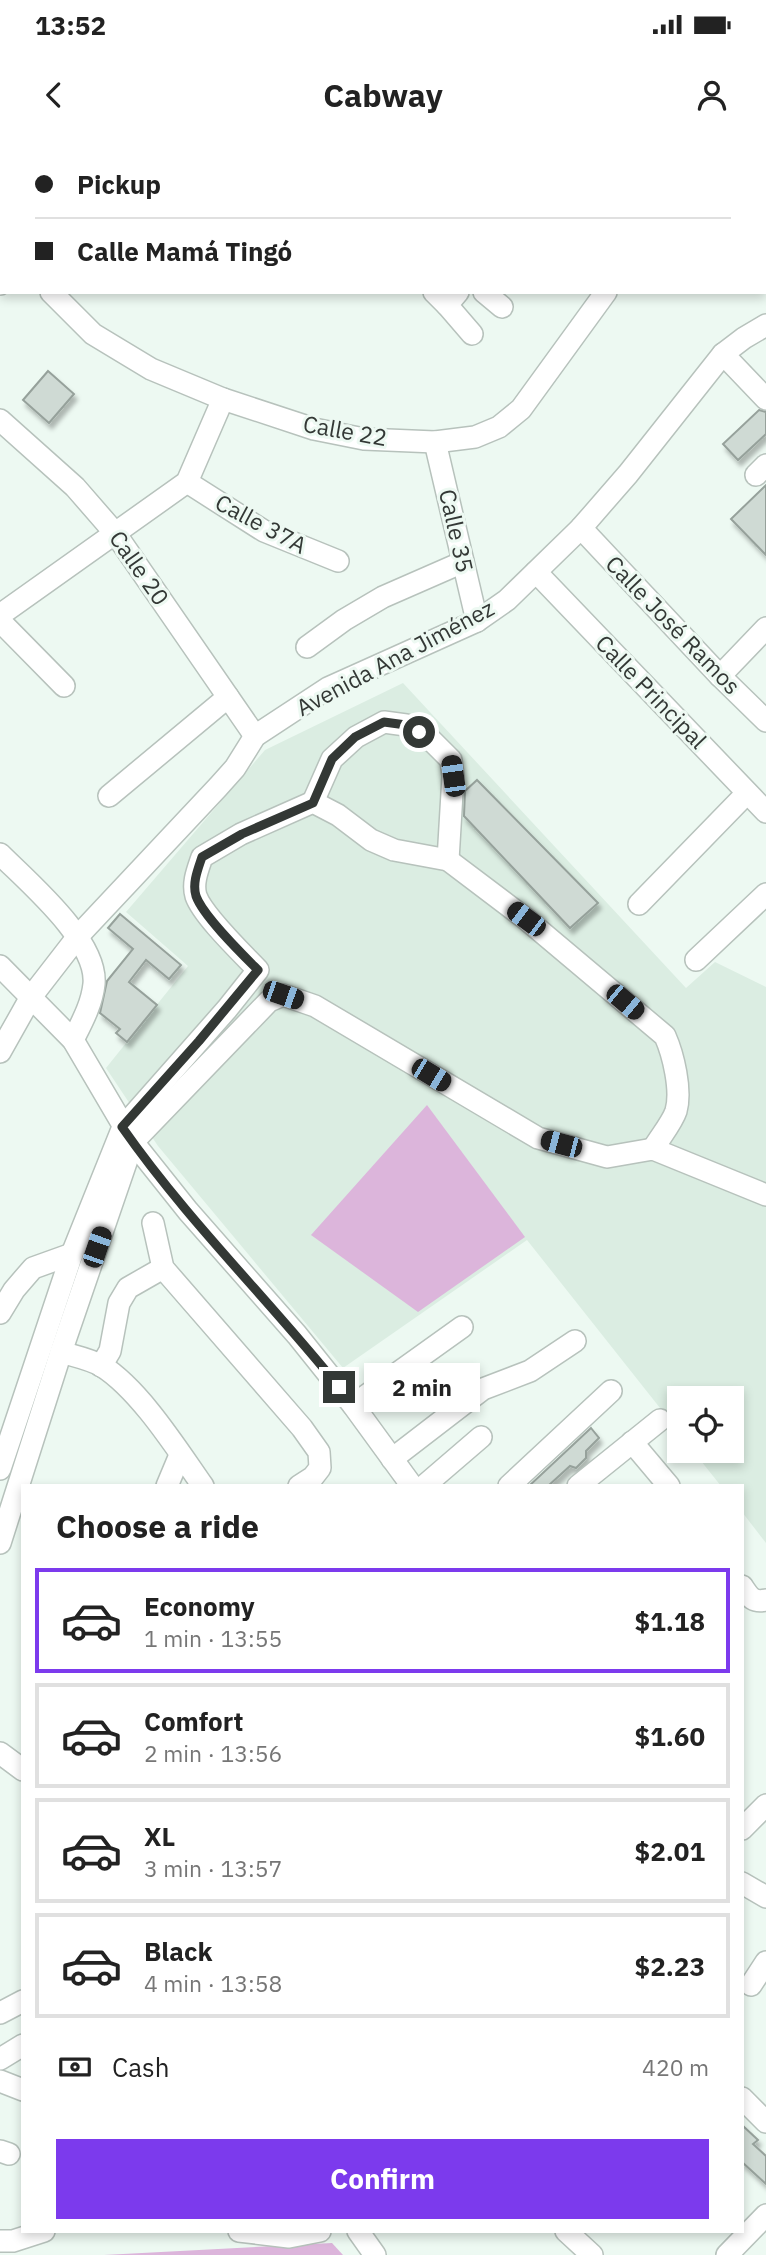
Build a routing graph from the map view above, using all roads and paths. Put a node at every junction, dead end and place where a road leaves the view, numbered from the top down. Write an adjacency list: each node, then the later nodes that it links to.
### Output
1 (53, 294): 9 (street, Calle 22)
2 (486, 294): 5 (street)
3 (606, 294): 12 (street, Calle 22)
4 (446, 297): 7 (street)
5 (502, 307)
6 (766, 325): 8 (street, Avenida Ana Jiménez)
7 (472, 334)
8 (723, 354): 10 (street); 14 (street, Avenida Ana Jiménez)
9 (223, 399): 12 (street, Calle 22); 13 (street)
10 (766, 399)
11 (0, 420): 15 (street, Calle 20)
12 (435, 442): 17 (street, Calle 35)
13 (187, 482): 15 (street); 16 (street, Calle 37A)
14 (581, 528): 18 (street, Avenida Ana Jiménez); 23 (street, Calle José Ramos)
15 (116, 533): 19 (street); 25 (street, Calle 20)
16 (338, 561)
17 (463, 562): 20 (street, Calle 35); 22 (street)
18 (536, 572): 20 (street, Avenida Ana Jiménez); 28 (street, Calle Principal)
19 (0, 618): 24 (street)
20 (477, 621): 27 (street, Avenida Ana Jiménez)
21 (766, 628): 23 (street)
22 (307, 647)
23 (720, 677): 26 (street, Calle José Ramos)
24 (64, 686)
25 (228, 697): 27 (street, Calle 20); 29 (street)
26 (766, 721)
27 (255, 736): 36 (street, Avenida Ana Jiménez)
28 (747, 793): 31 (street, Calle Principal); 35 (street)
29 (109, 796)
30 (313, 803): 33 (street); 33 (street); 39 (street)
31 (766, 812)
32 (0, 854): 36 (street)
33 (448, 860): 45 (street)
34 (766, 894): 37 (street)
35 (639, 904)
36 (79, 935): 41 (street, Avenida Ana Jiménez); 42 (street)
37 (696, 960)
38 (0, 966): 41 (street)
39 (258, 970): 40 (street); 44 (street)
40 (283, 995): 44 (street); 45 (street)
41 (30, 997): 42 (street); 43 (street, Avenida Ana Jiménez)
42 (73, 1040): 44 (street)
43 (0, 1052)
44 (128, 1135): 48 (street); 53 (street); 56 (street)
45 (653, 1149): 46 (street)
46 (766, 1195)
47 (153, 1223): 49 (street)
48 (72, 1254): 50 (street); 62 (street)
49 (163, 1268): 54 (street); 65 (street)
50 (0, 1313)
51 (461, 1328): 56 (street)
52 (575, 1340): 61 (street)
53 (61, 1352): 54 (street); 71 (street)
54 (101, 1366): 60 (street)
55 (611, 1391): 68 (street)
56 (353, 1405): 61 (street)
57 (660, 1420): 59 (street)
58 (481, 1437): 67 (street)
59 (632, 1442): 69 (street); 70 (street)
60 (180, 1455): 63 (street); 64 (street)
61 (392, 1459): 66 (street)
62 (0, 1469)
63 (168, 1484)
64 (201, 1484)
65 (302, 1484)
66 (411, 1484)
67 (426, 1484)
68 (511, 1484)
69 (580, 1484)
70 (666, 1484)
71 (11, 1507): 72 (street)
72 (0, 1543)
73 (744, 1589): 74 (street)
74 (766, 1600)
75 (0, 1753): 76 (street)
76 (21, 1769)
77 (766, 1805): 78 (street)
78 (744, 1827)
79 (744, 1884): 80 (street)
80 (766, 1897)
81 (766, 1962): 82 (street)
82 (751, 1985)
83 (0, 1993): 85 (street)
84 (21, 2002): 85 (street)
85 (0, 2011)
86 (21, 2046): 87 (street)
87 (0, 2059)
88 (0, 2081): 89 (street)
89 (21, 2089)
90 (744, 2100): 91 (street)
91 (766, 2122)
92 (766, 2215): 99 (street)
93 (38, 2233): 98 (street)
94 (256, 2233): 95 (street)
95 (310, 2233)
96 (359, 2233): 100 (street)
97 (568, 2233): 101 (street)
98 (0, 2241)
99 (734, 2247)
100 (375, 2255)
101 (592, 2255)

